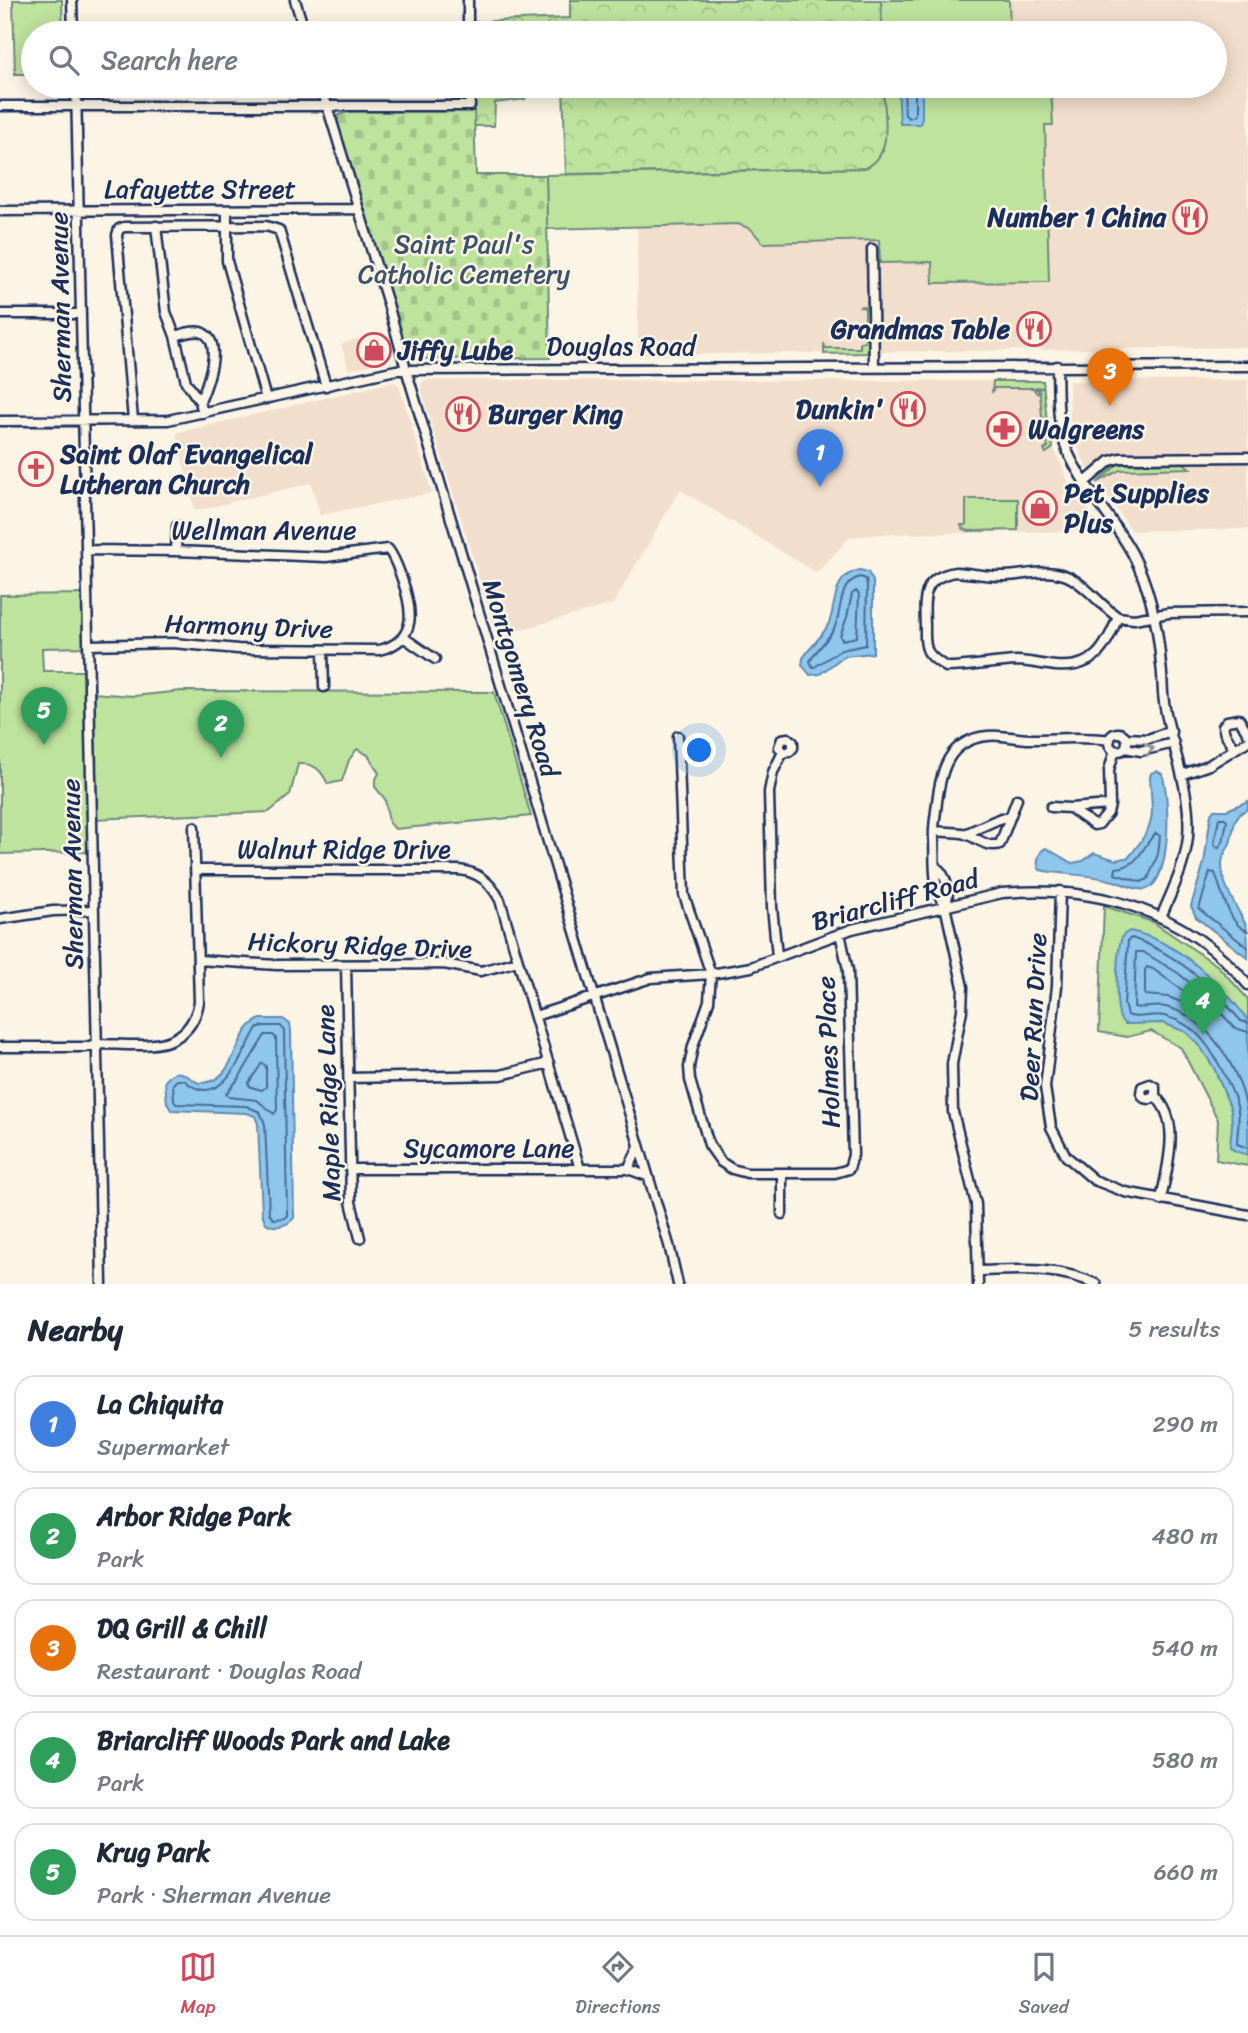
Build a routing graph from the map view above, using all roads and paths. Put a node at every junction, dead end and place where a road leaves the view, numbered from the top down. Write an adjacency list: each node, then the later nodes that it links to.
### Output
1 (72, 0): 4 (street)
2 (295, 0): 5 (street)
3 (468, 0): 6 (street)
4 (73, 21)
5 (301, 21)
6 (468, 21)
7 (76, 98): 12 (street, Sherman Avenue)
8 (325, 98): 10 (street, Montgomery Road)
9 (470, 98): 10 (street)
10 (327, 105): 12 (street); 13 (street, Montgomery Road)
11 (0, 106): 12 (street)
12 (76, 106): 16 (street, Sherman Avenue)
13 (358, 209): 14 (street, Lafayette Street); 26 (street, Montgomery Road)
14 (227, 210): 16 (street, Lafayette Street); 18 (street)
15 (0, 211): 16 (street, Lafayette Street)
16 (78, 211): 21 (street, Sherman Avenue)
17 (156, 226): 18 (street); 22 (street); 32 (street)
18 (226, 226): 27 (street); 28 (street)
19 (872, 248): 25 (street)
20 (0, 314): 21 (street)
21 (81, 314): 31 (street, Sherman Avenue)
22 (175, 336): 29 (street); 29 (street)
23 (1057, 366): 24 (street, Douglas Road); 25 (street, Douglas Road); 35 (street)
24 (1248, 366)
25 (874, 367): 26 (street, Douglas Road)
26 (406, 369): 27 (street, Douglas Road); 80 (street, Montgomery Road)
27 (326, 386): 28 (street, Douglas Road)
28 (266, 399): 30 (street, Douglas Road)
29 (200, 402): 30 (street)
30 (203, 413): 32 (street, Douglas Road)
31 (84, 420): 32 (street, Douglas Road); 33 (street, Douglas Road); 37 (street, Sherman Avenue)
32 (133, 420)
33 (0, 421)
34 (1248, 457): 35 (street)
35 (1084, 482): 41 (street)
36 (177, 526): 38 (street)
37 (87, 550): 38 (street, Wellman Avenue); 43 (street, Sherman Avenue)
38 (176, 551): 42 (street, Wellman Avenue)
39 (1248, 612): 41 (street)
40 (1118, 617): 40 (street); 41 (street)
41 (1154, 617): 47 (street)
42 (403, 637): 44 (street, Harmony Drive); 45 (street)
43 (89, 645): 44 (street, Harmony Drive); 70 (street, Sherman Avenue)
44 (323, 650): 46 (street)
45 (435, 659)
46 (324, 687)
47 (1171, 731): 50 (street); 53 (street)
48 (1248, 733): 55 (street)
49 (678, 736): 78 (street)
50 (1126, 738): 51 (street); 54 (street)
51 (1110, 740): 56 (street); 65 (street)
52 (1248, 741): 55 (street)
53 (1174, 743): 54 (street, one-way to 53); 58 (street)
54 (1125, 748): 56 (street)
55 (1234, 748): 58 (street)
56 (1115, 750): 60 (street)
57 (783, 752): 74 (street)
58 (1183, 774): 71 (street)
59 (1017, 799): 63 (street)
60 (1110, 806): 62 (street); 62 (street)
61 (1051, 807): 62 (street)
62 (1070, 808)
63 (1009, 818): 66 (street); 66 (street)
64 (194, 827): 67 (street)
65 (934, 831): 66 (street); 69 (street)
66 (965, 834)
67 (196, 870): 75 (street); 76 (street, Walnut Ridge Drive)
68 (1060, 891): 69 (street, Briarcliff Road); 71 (street, Briarcliff Road); 93 (street, Deer Run Drive)
69 (946, 906): 73 (street, Briarcliff Road); 97 (street)
70 (93, 911): 72 (street); 82 (street, Sherman Avenue)
71 (1161, 917): 79 (street, Briarcliff Road)
72 (0, 919)
73 (841, 933): 74 (street, Briarcliff Road); 91 (street, Holmes Place)
74 (778, 956): 78 (street, Briarcliff Road)
75 (198, 960): 77 (street, Hickory Ridge Drive); 82 (street)
76 (518, 961): 77 (street, Hickory Ridge Drive); 81 (street, Walnut Ridge Drive)
77 (346, 965): 85 (street, Maple Ridge Lane)
78 (711, 974): 80 (street, Briarcliff Road); 91 (street)
79 (1248, 985)
80 (595, 996): 81 (street, Briarcliff Road); 87 (street, Montgomery Road)
81 (535, 1016): 84 (street, Walnut Ridge Drive)
82 (96, 1044): 83 (street); 98 (street, Sherman Avenue)
83 (0, 1047)
84 (549, 1063): 85 (street); 89 (street, Walnut Ridge Drive)
85 (349, 1078): 88 (street, Maple Ridge Lane)
86 (1155, 1096): 93 (street)
87 (639, 1147): 90 (street); 92 (street, Montgomery Road)
88 (350, 1169): 89 (street, Sycamore Lane); 96 (street, Maple Ridge Lane)
89 (580, 1169): 90 (street, Sycamore Lane)
90 (628, 1169): 92 (street, Sycamore Lane)
91 (782, 1174): 94 (street)
92 (647, 1176): 99 (street, Montgomery Road)
93 (1161, 1200): 95 (street, Deer Run Drive)
94 (782, 1214)
95 (1248, 1215)
96 (360, 1238)
97 (978, 1271): 100 (street); 101 (street)
98 (102, 1284)
99 (678, 1284)
100 (978, 1284)
101 (1096, 1284)

